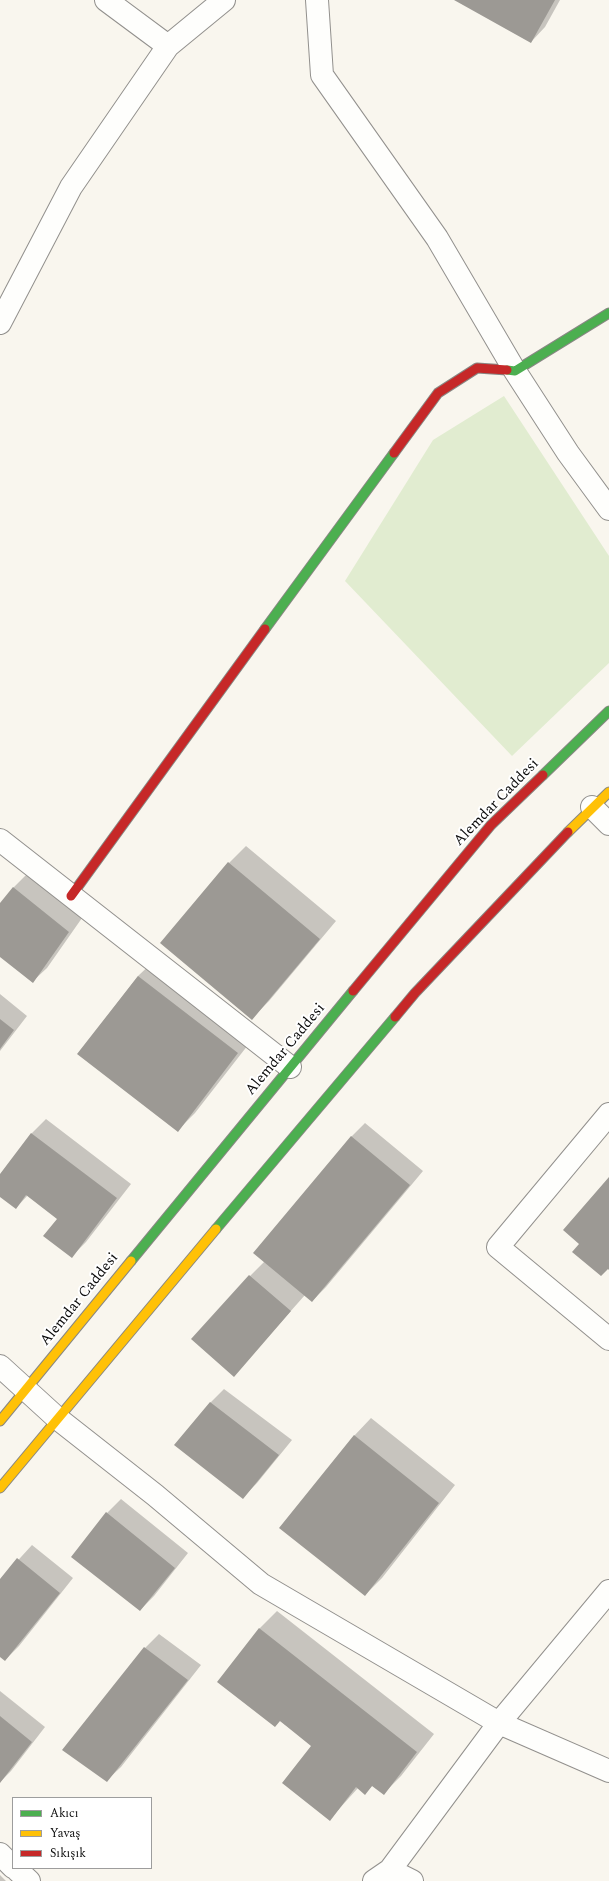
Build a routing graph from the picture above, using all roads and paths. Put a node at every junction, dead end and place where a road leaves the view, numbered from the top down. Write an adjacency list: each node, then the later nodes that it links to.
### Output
1 (106, 0): 4 (street)
2 (224, 0): 4 (street)
3 (317, 0): 7 (street)
4 (168, 46): 6 (street)
5 (609, 313): 7 (main road)
6 (0, 323)
7 (515, 371): 8 (street); 14 (main road)
8 (609, 509)
9 (609, 710): 15 (main road, Alemdar Caddesi)
10 (609, 792): 11 (main road)
11 (592, 808): 12 (street); 20 (main road)
12 (609, 824)
13 (0, 840): 14 (street)
14 (71, 896): 15 (street)
15 (290, 1067): 19 (main road, Alemdar Caddesi)
16 (609, 1114): 17 (street)
17 (609, 1339)
18 (0, 1366): 19 (street)
19 (26, 1388): 20 (street); 21 (main road, Alemdar Caddesi)
20 (57, 1418): 22 (main road); 24 (street)
21 (0, 1421)
22 (0, 1488)
23 (609, 1591): 24 (street)
24 (499, 1723): 25 (street); 29 (street)
25 (609, 1771)
26 (0, 1854): 27 (street)
27 (12, 1865)
28 (16, 1869): 30 (street)
29 (382, 1875): 31 (street)
30 (28, 1881)
31 (412, 1881)

